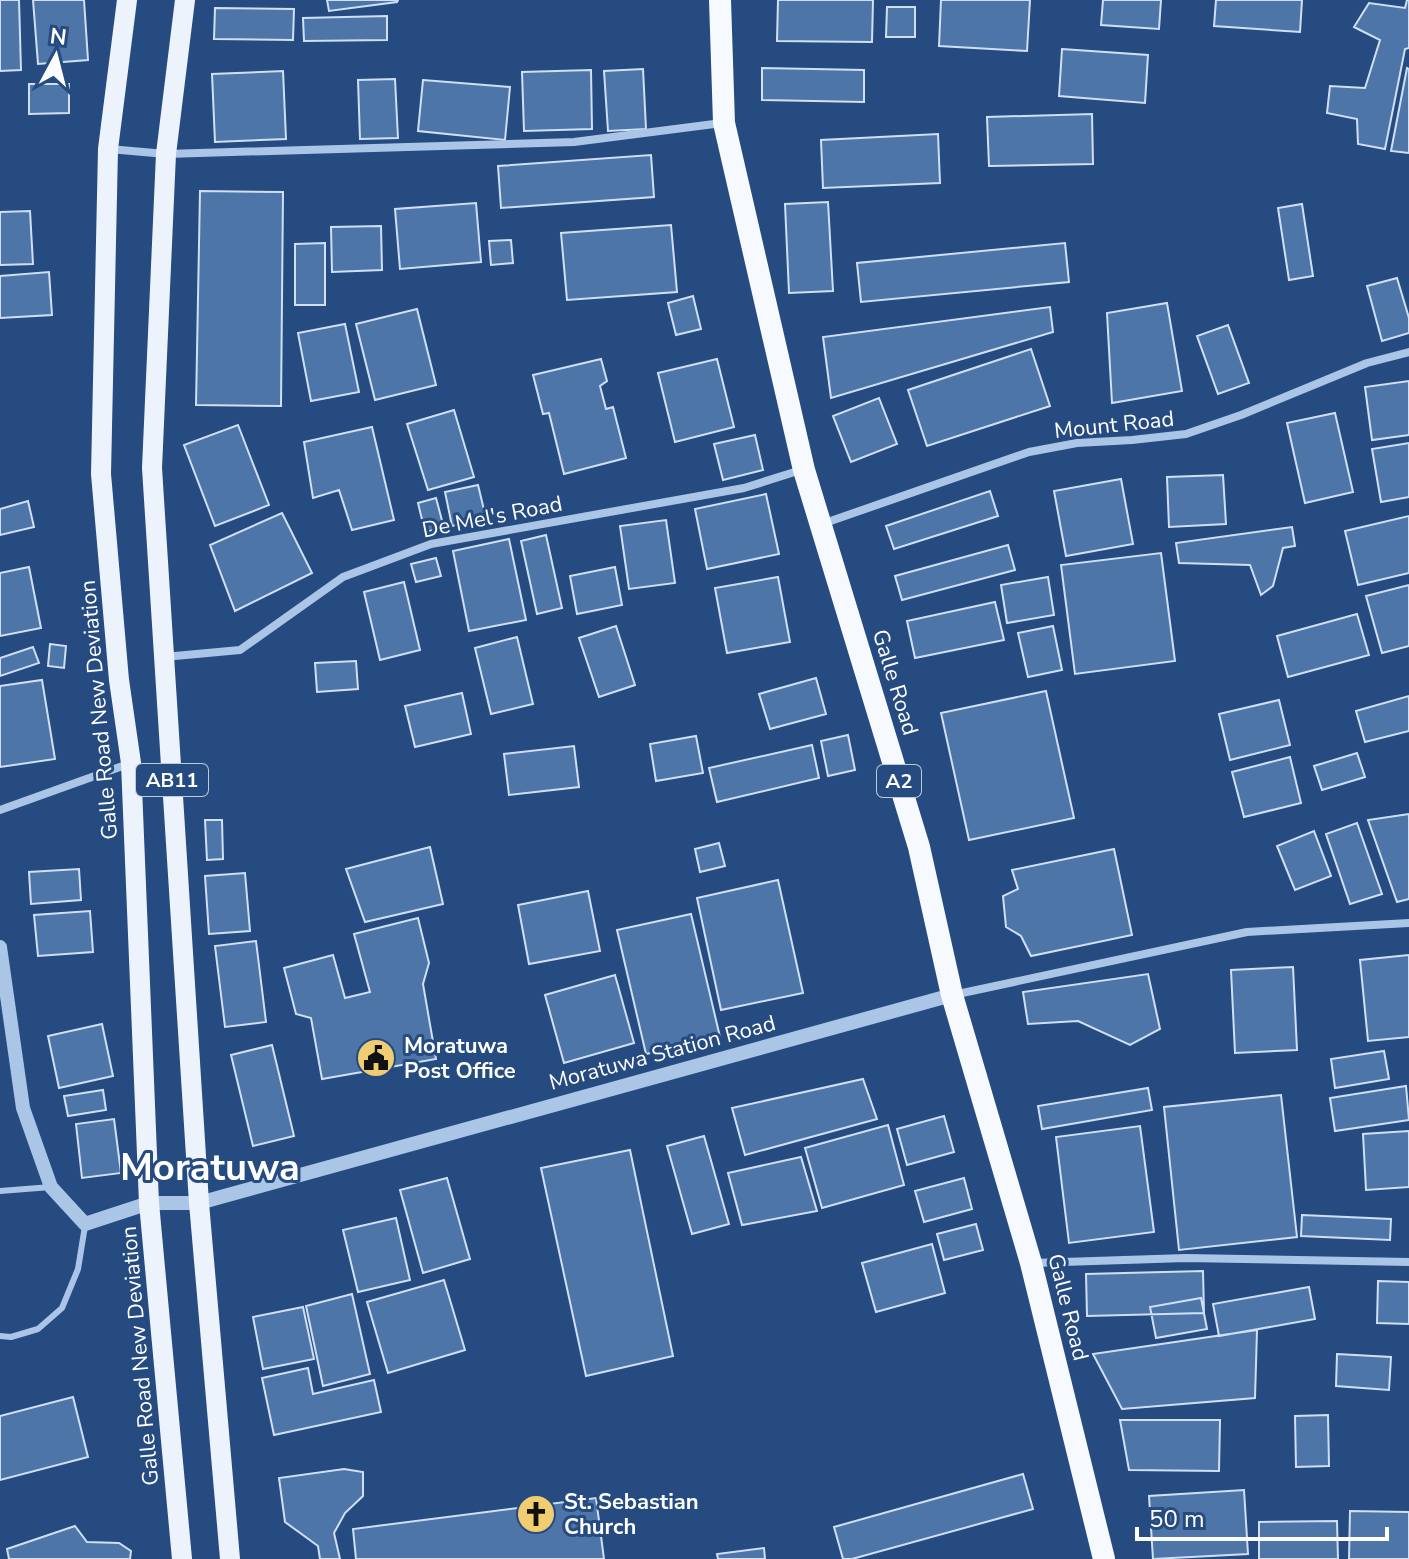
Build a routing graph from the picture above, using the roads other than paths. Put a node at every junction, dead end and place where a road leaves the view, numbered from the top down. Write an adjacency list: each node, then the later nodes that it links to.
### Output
1 (127, 0): 5 (main road, Galle Road New Deviation / AB11)
2 (185, 0): 6 (main road, AB11)
3 (720, 0): 4 (highway, Galle Road / A2)
4 (724, 123): 6 (street); 8 (highway, Galle Road / A2)
5 (108, 149): 6 (street); 11 (main road, Galle Road New Deviation / AB11)
6 (166, 154): 10 (main road, AB11)
7 (1409, 352): 9 (street, Mount Road)
8 (804, 470): 9 (highway, Galle Road / A2); 10 (street, De Mel's Road)
9 (821, 525): 15 (highway, Galle Road / A2)
10 (163, 657): 19 (main road, AB11)
11 (131, 763): 12 (street); 18 (main road, Galle Road New Deviation / AB11)
12 (0, 810)
13 (1409, 923): 15 (street)
14 (0, 947): 16 (street)
15 (952, 995): 19 (street, Moratuwa Station Road); 22 (highway, Galle Road / A2)
16 (51, 1187): 17 (lane); 20 (street)
17 (0, 1191)
18 (149, 1203): 19 (street, Moratuwa Station Road); 20 (street, Moratuwa Station Road); 24 (main road, Galle Road New Deviation / AB11)
19 (199, 1203): 25 (main road, AB11)
20 (85, 1224): 23 (lane)
21 (1409, 1262): 22 (street)
22 (1031, 1263): 26 (highway, Galle Road / A2)
23 (0, 1336)
24 (182, 1559)
25 (230, 1559)
26 (1104, 1559)

